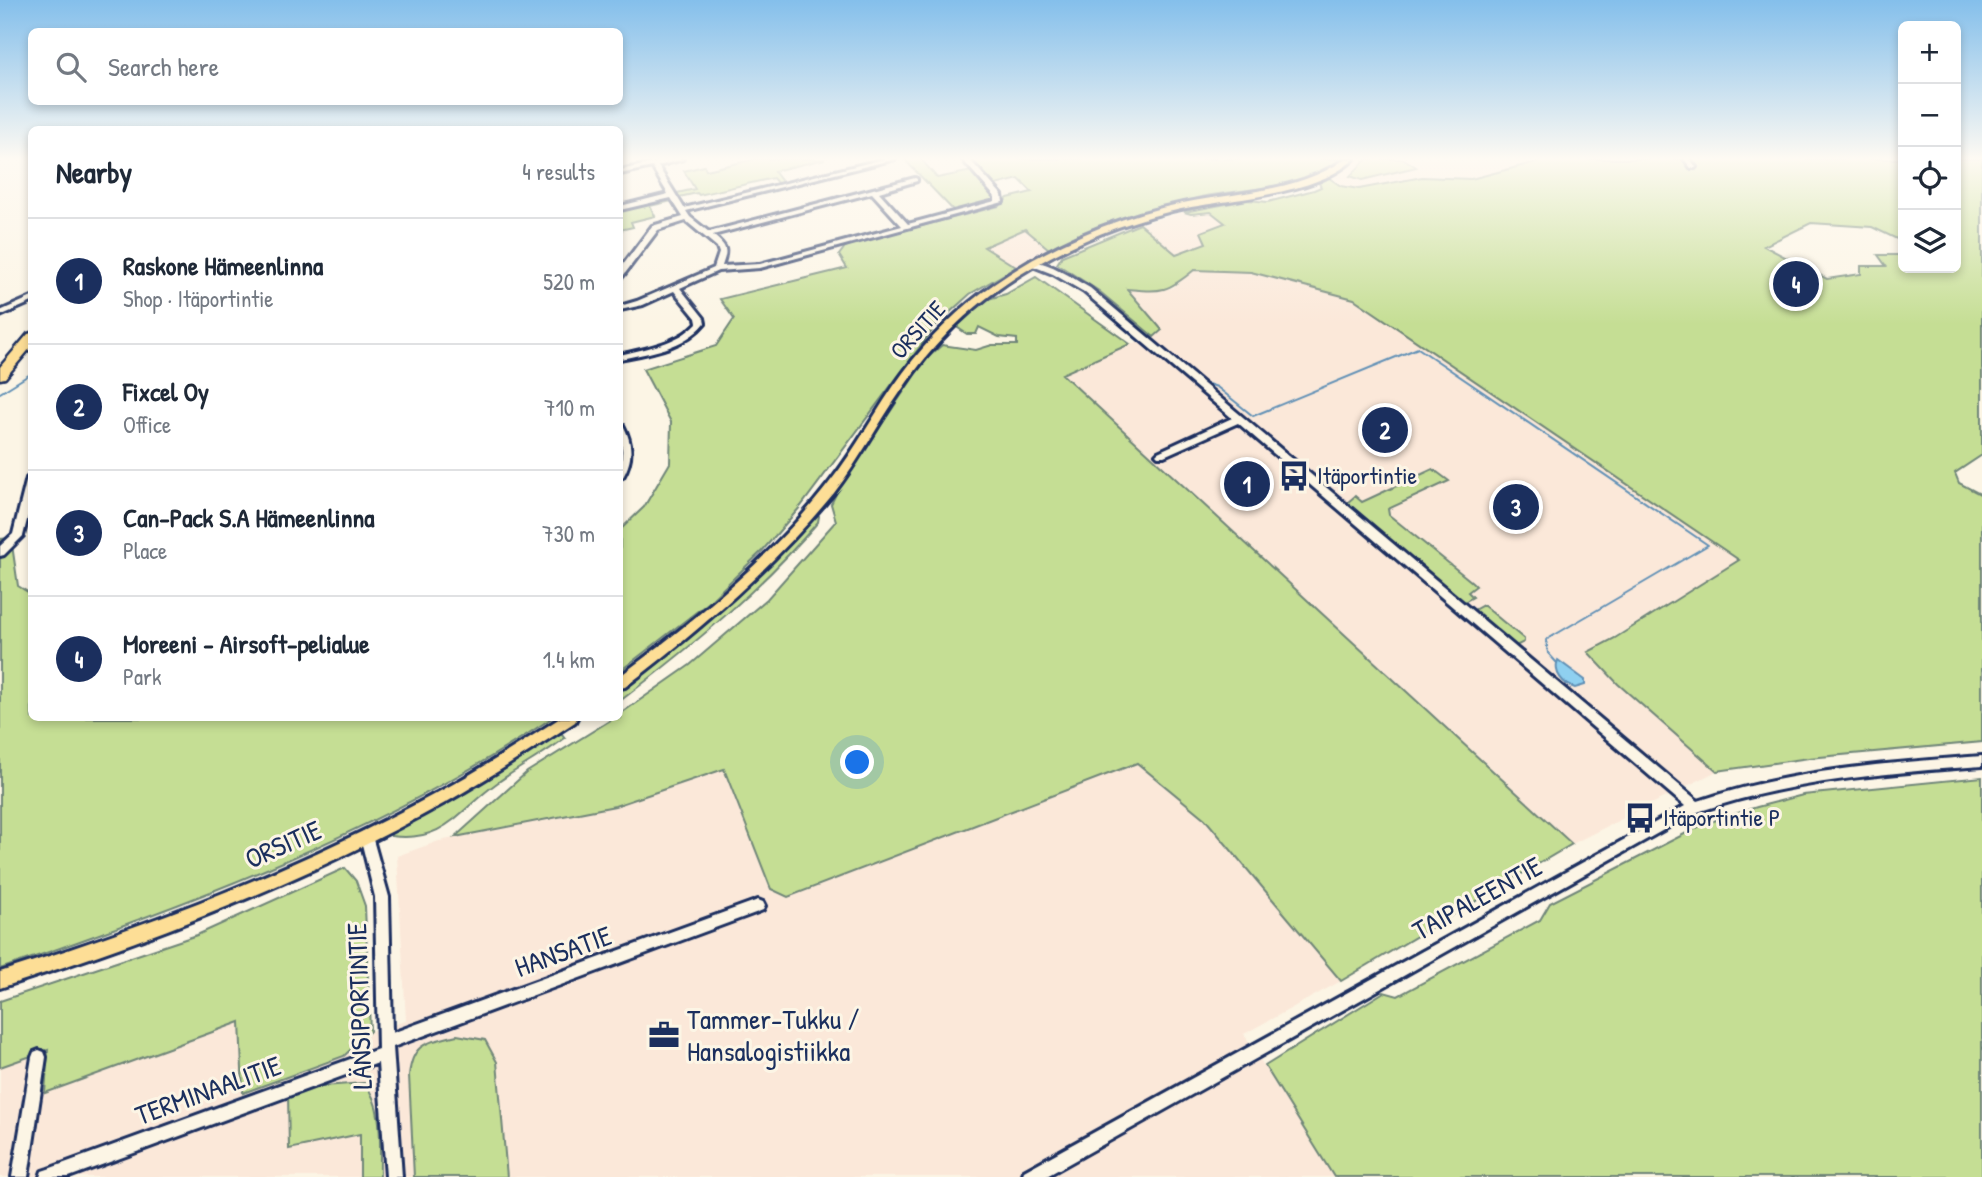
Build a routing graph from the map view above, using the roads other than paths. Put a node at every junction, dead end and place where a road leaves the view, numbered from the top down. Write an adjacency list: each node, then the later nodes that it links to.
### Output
1 (685, 214): 7 (street); 10 (street)
2 (789, 214): 7 (street)
3 (895, 214): 6 (street)
4 (957, 214): 6 (street)
5 (1154, 214): 8 (main road, ORSITIE)
6 (907, 227): 9 (street)
7 (706, 235): 9 (street)
8 (1035, 262): 20 (street); 26 (main road, ORSITIE)
9 (717, 269): 11 (street)
10 (623, 270)
11 (675, 288): 13 (street); 17 (street)
12 (28, 301): 14 (street)
13 (623, 306)
14 (0, 314)
15 (28, 329): 18 (highway)
16 (28, 342): 19 (highway)
17 (623, 356)
18 (0, 362)
19 (0, 375)
20 (1238, 419): 22 (street); 29 (street)
21 (623, 438): 23 (street)
22 (1161, 454)
23 (623, 467)
24 (28, 495): 25 (street)
25 (0, 552)
26 (623, 681)
27 (565, 721): 30 (main road, ORSITIE)
28 (1982, 761): 29 (street, TAIPALEENTIE)
29 (1692, 808): 38 (street, TAIPALEENTIE)
30 (366, 836): 32 (main road, ORSITIE); 33 (street, LÄNSIPORTINTIE)
31 (758, 906): 33 (street, HANSATIE)
32 (0, 980)
33 (386, 1047): 36 (street, TERMINAALITIE); 37 (street, LÄNSIPORTINTIE)
34 (39, 1057): 35 (street)
35 (20, 1177)
36 (48, 1177)
37 (394, 1177)
38 (1030, 1177)

